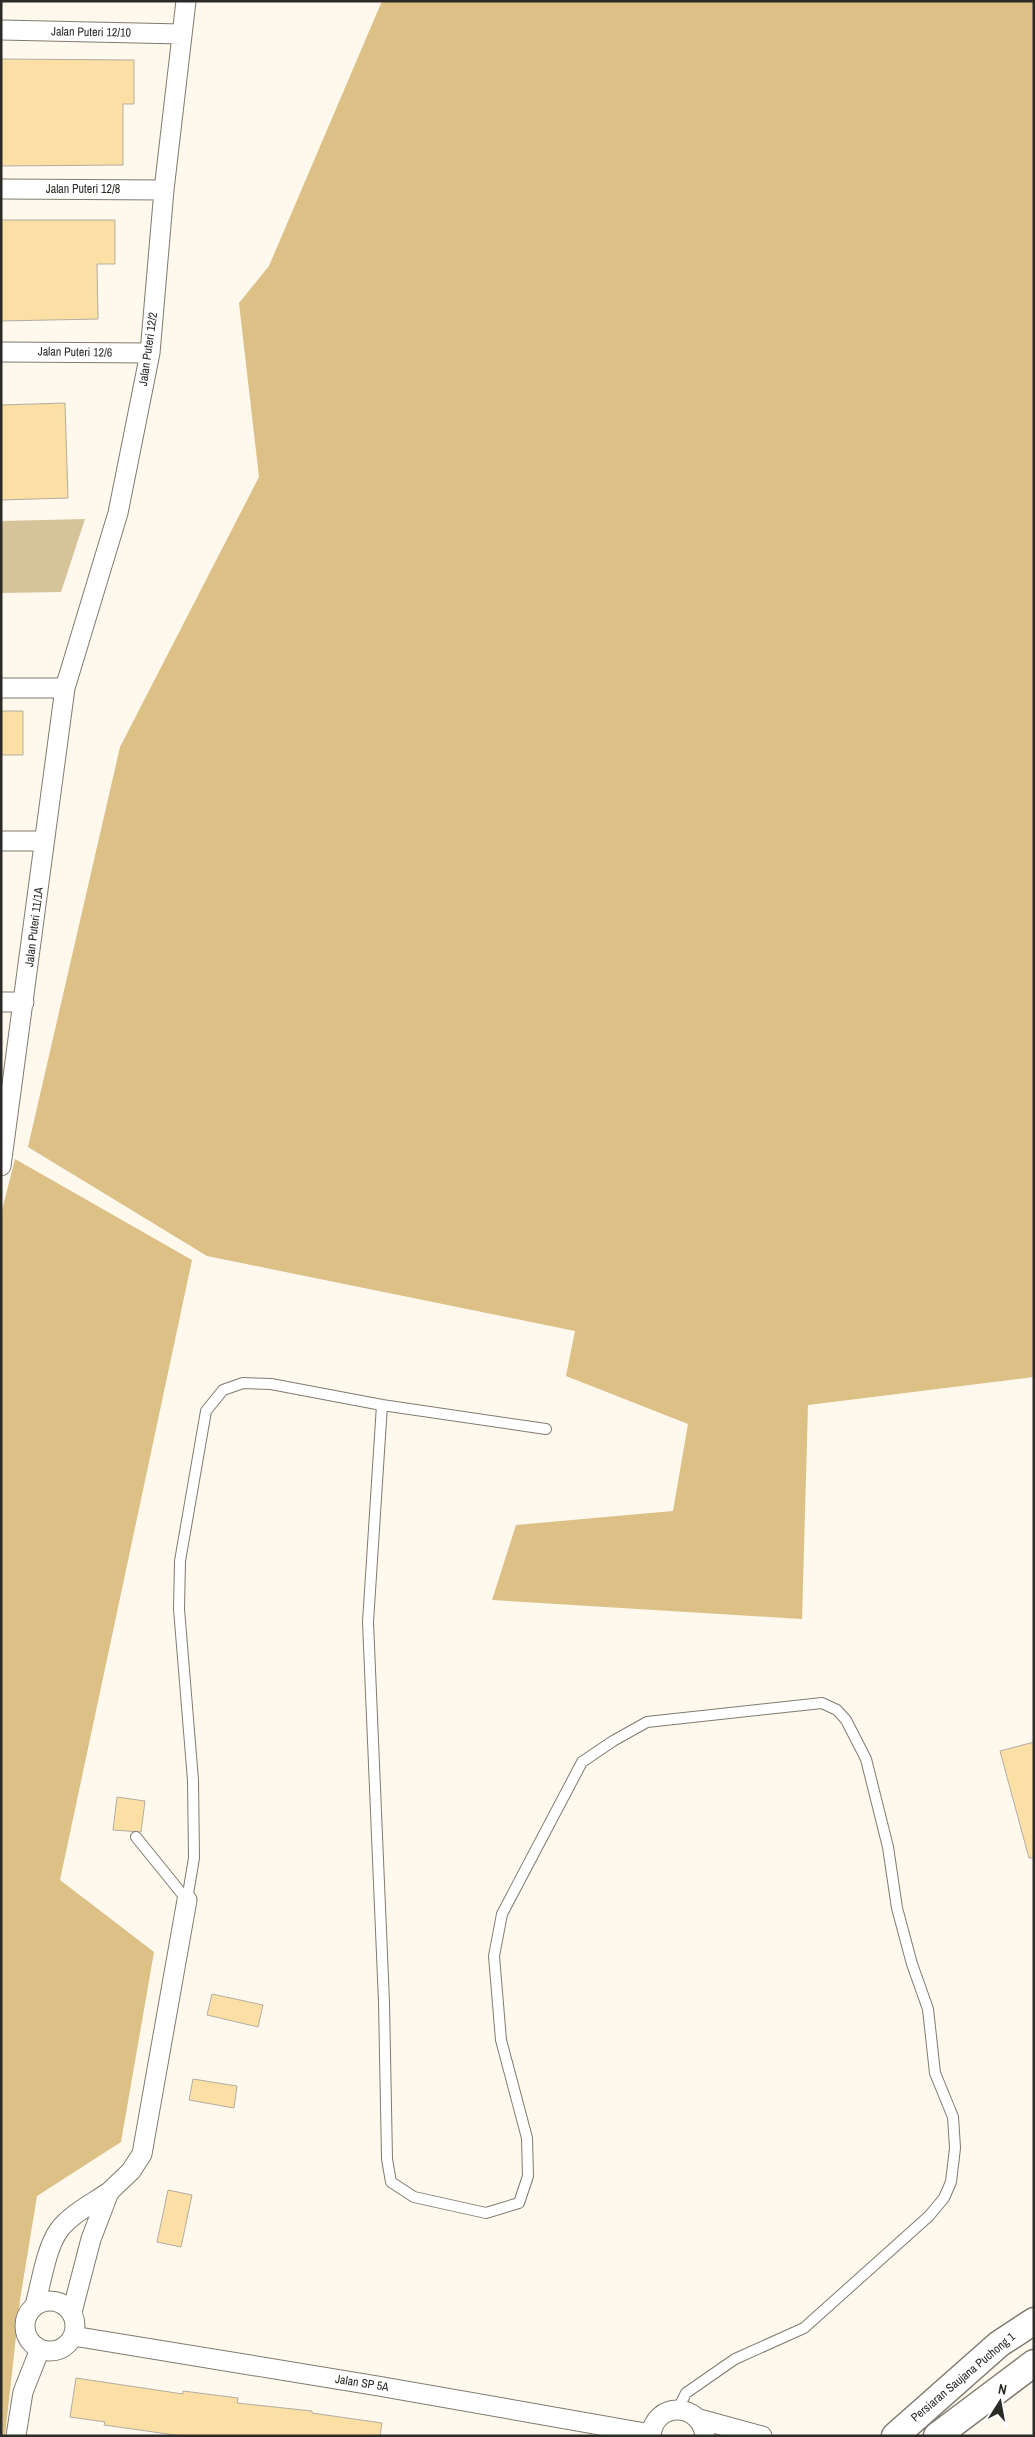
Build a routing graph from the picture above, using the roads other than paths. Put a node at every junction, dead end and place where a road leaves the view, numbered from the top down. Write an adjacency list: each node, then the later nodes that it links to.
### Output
1 (186, 1): 3 (street, Jalan Puteri 12/2)
2 (1, 30): 3 (street, Jalan Puteri 12/10)
3 (182, 34): 5 (street, Jalan Puteri 12/2)
4 (1, 189): 5 (street, Jalan Puteri 12/8)
5 (164, 190): 7 (street, Jalan Puteri 12/2)
6 (1, 352): 7 (street, Jalan Puteri 12/6)
7 (150, 353): 9 (street, Jalan Puteri 12/2)
8 (1, 688): 9 (street)
9 (65, 688): 11 (street, Jalan Puteri 11/1A)
10 (1, 841): 11 (street)
11 (44, 841): 13 (street, Jalan Puteri 11/1A)
12 (1, 1002): 13 (street)
13 (24, 1002): 14 (street, Jalan Puteri 11/1A)
14 (2, 1165)
15 (382, 1405): 16 (lane); 18 (lane); 26 (lane)
16 (546, 1428)
17 (136, 1837): 18 (lane)
18 (187, 1900): 19 (street)
19 (109, 2192): 20 (street); 21 (street)
20 (35, 2305): 21 (street); 24 (street)
21 (72, 2312): 23 (street)
22 (1034, 2321): 31 (street, Persiaran Saujana Puchong 1)
23 (73, 2336): 24 (street); 28 (street, Jalan SP 5A)
24 (40, 2349): 29 (street)
25 (1034, 2363): 32 (street)
26 (678, 2409): 27 (street); 28 (street, Jalan SP 5A)
27 (702, 2428): 30 (street)
28 (651, 2435)
29 (16, 2436)
30 (762, 2436)
31 (896, 2436)
32 (937, 2436)

